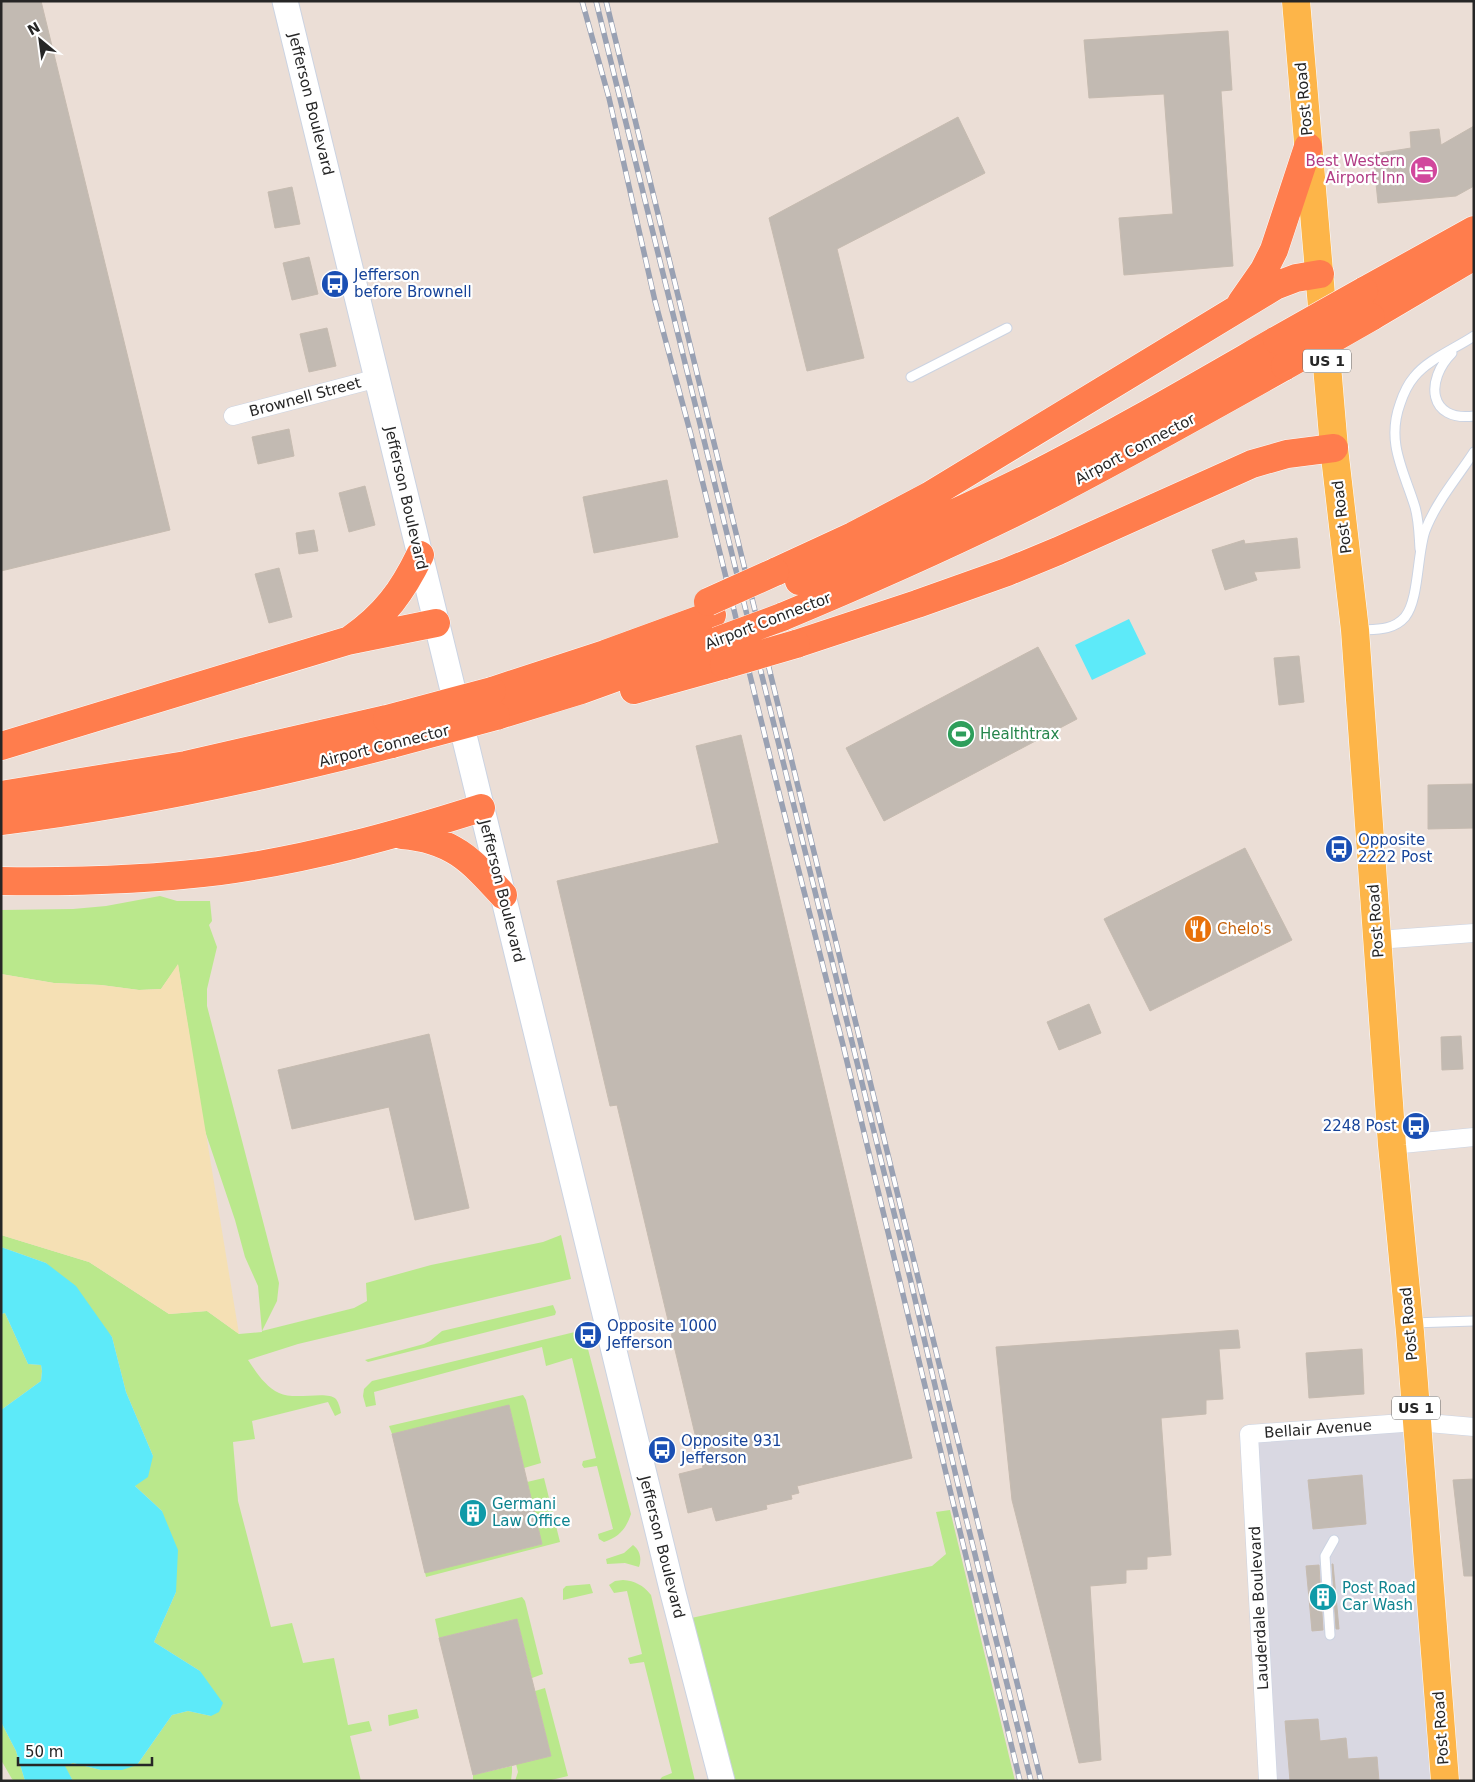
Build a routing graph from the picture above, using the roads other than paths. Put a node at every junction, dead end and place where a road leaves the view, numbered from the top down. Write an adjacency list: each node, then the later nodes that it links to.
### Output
1 (285, 1): 14 (main road, Jefferson Boulevard)
2 (1296, 1): 3 (main road, Post Road / US 1)
3 (1308, 147): 7 (main road, Post Road / US 1); 9 (highway)
4 (1474, 230): 12 (highway, Airport Connector, bridge)
5 (1474, 256): 8 (highway, Airport Connector)
6 (1474, 264): 8 (highway)
7 (1320, 274): 9 (highway); 17 (main road, Post Road / US 1)
8 (1428, 284): 12 (highway, Airport Connector, bridge)
9 (1235, 310): 21 (highway)
10 (1007, 328): 13 (lane)
11 (1470, 338): 16 (lane); 19 (lane)
12 (1281, 353): 21 (highway, Airport Connector); 24 (highway, Airport Connector, bridge)
13 (911, 377)
14 (378, 378): 15 (street, Brownell Street); 20 (main road, Jefferson Boulevard)
15 (233, 416)
16 (1474, 416)
17 (1334, 448): 23 (main road, Post Road / US 1); 24 (highway, bridge)
18 (1474, 452): 19 (lane)
19 (1420, 549): 23 (lane)
20 (420, 555): 22 (main road, Jefferson Boulevard); 25 (highway)
21 (778, 581): 24 (highway, Airport Connector)
22 (436, 623): 25 (highway); 30 (main road, Jefferson Boulevard)
23 (1355, 630): 36 (main road, Post Road / US 1)
24 (716, 631): 26 (highway, Airport Connector); 26 (highway)
25 (347, 641): 28 (highway)
26 (501, 706): 27 (highway, Airport Connector, bridge)
27 (390, 732): 29 (highway, Airport Connector); 31 (highway, Airport Connector)
28 (1, 746)
29 (1, 795)
30 (482, 808): 32 (highway); 34 (main road, Jefferson Boulevard)
31 (1, 821)
32 (396, 834): 33 (highway); 34 (highway)
33 (1, 881)
34 (503, 895): 46 (main road, Jefferson Boulevard)
35 (1474, 933): 36 (street)
36 (1377, 940): 38 (main road, Post Road / US 1)
37 (1474, 1137): 38 (street)
38 (1392, 1145): 40 (main road, Post Road / US 1)
39 (1474, 1321): 40 (lane)
40 (1409, 1323): 41 (main road, Post Road / US 1)
41 (1417, 1422): 42 (street, Bellair Avenue); 43 (street, Bellair Avenue); 48 (main road, Post Road / US 1)
42 (1474, 1427)
43 (1250, 1434): 47 (street, Lauderdale Boulevard)
44 (1334, 1540): 45 (lane)
45 (1330, 1635)
46 (722, 1781)
47 (1268, 1781)
48 (1445, 1781)

